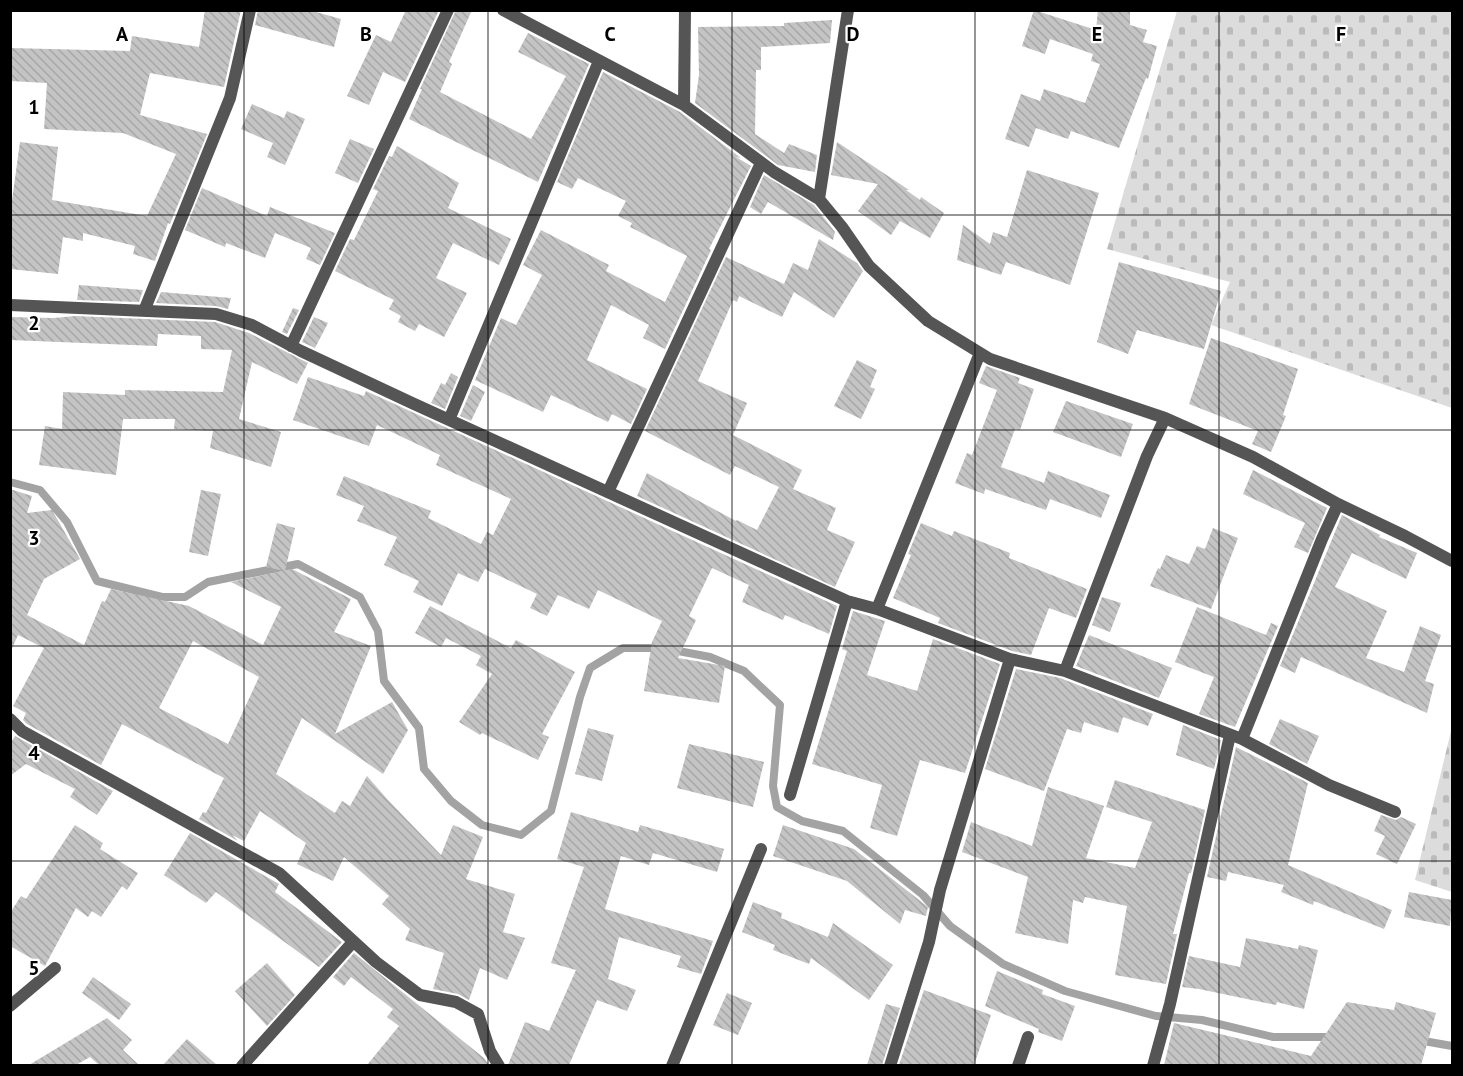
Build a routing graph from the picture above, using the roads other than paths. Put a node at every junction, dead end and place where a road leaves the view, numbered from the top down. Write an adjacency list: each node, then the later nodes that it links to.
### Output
1 (250, 10): 11 (street)
2 (448, 10): 12 (street)
3 (503, 10): 6 (street)
4 (685, 10): 7 (street)
5 (848, 10): 9 (street)
6 (599, 61): 7 (street); 15 (street)
7 (684, 105): 8 (street)
8 (761, 163): 9 (street); 16 (street)
9 (819, 200): 13 (street)
10 (10, 305): 11 (street)
11 (144, 311): 12 (street)
12 (291, 346): 15 (street)
13 (980, 353): 14 (street); 20 (street)
14 (1165, 418): 17 (street); 22 (street)
15 (449, 420): 16 (street)
16 (609, 492): 19 (street)
17 (1338, 504): 18 (street); 24 (street)
18 (1452, 561)
19 (847, 601): 20 (street); 25 (street)
20 (876, 609): 21 (street)
21 (1010, 659): 22 (street); 35 (street)
22 (1065, 671): 24 (street)
23 (10, 719): 28 (street)
24 (1236, 737): 26 (street); 37 (street)
25 (790, 795)
26 (1395, 812)
27 (761, 849): 34 (street)
28 (353, 942): 32 (street); 33 (street)
29 (55, 968): 30 (street)
30 (10, 1006)
31 (1028, 1037): 36 (street)
32 (242, 1065)
33 (499, 1065)
34 (672, 1065)
35 (890, 1065)
36 (1018, 1065)
37 (1153, 1065)

